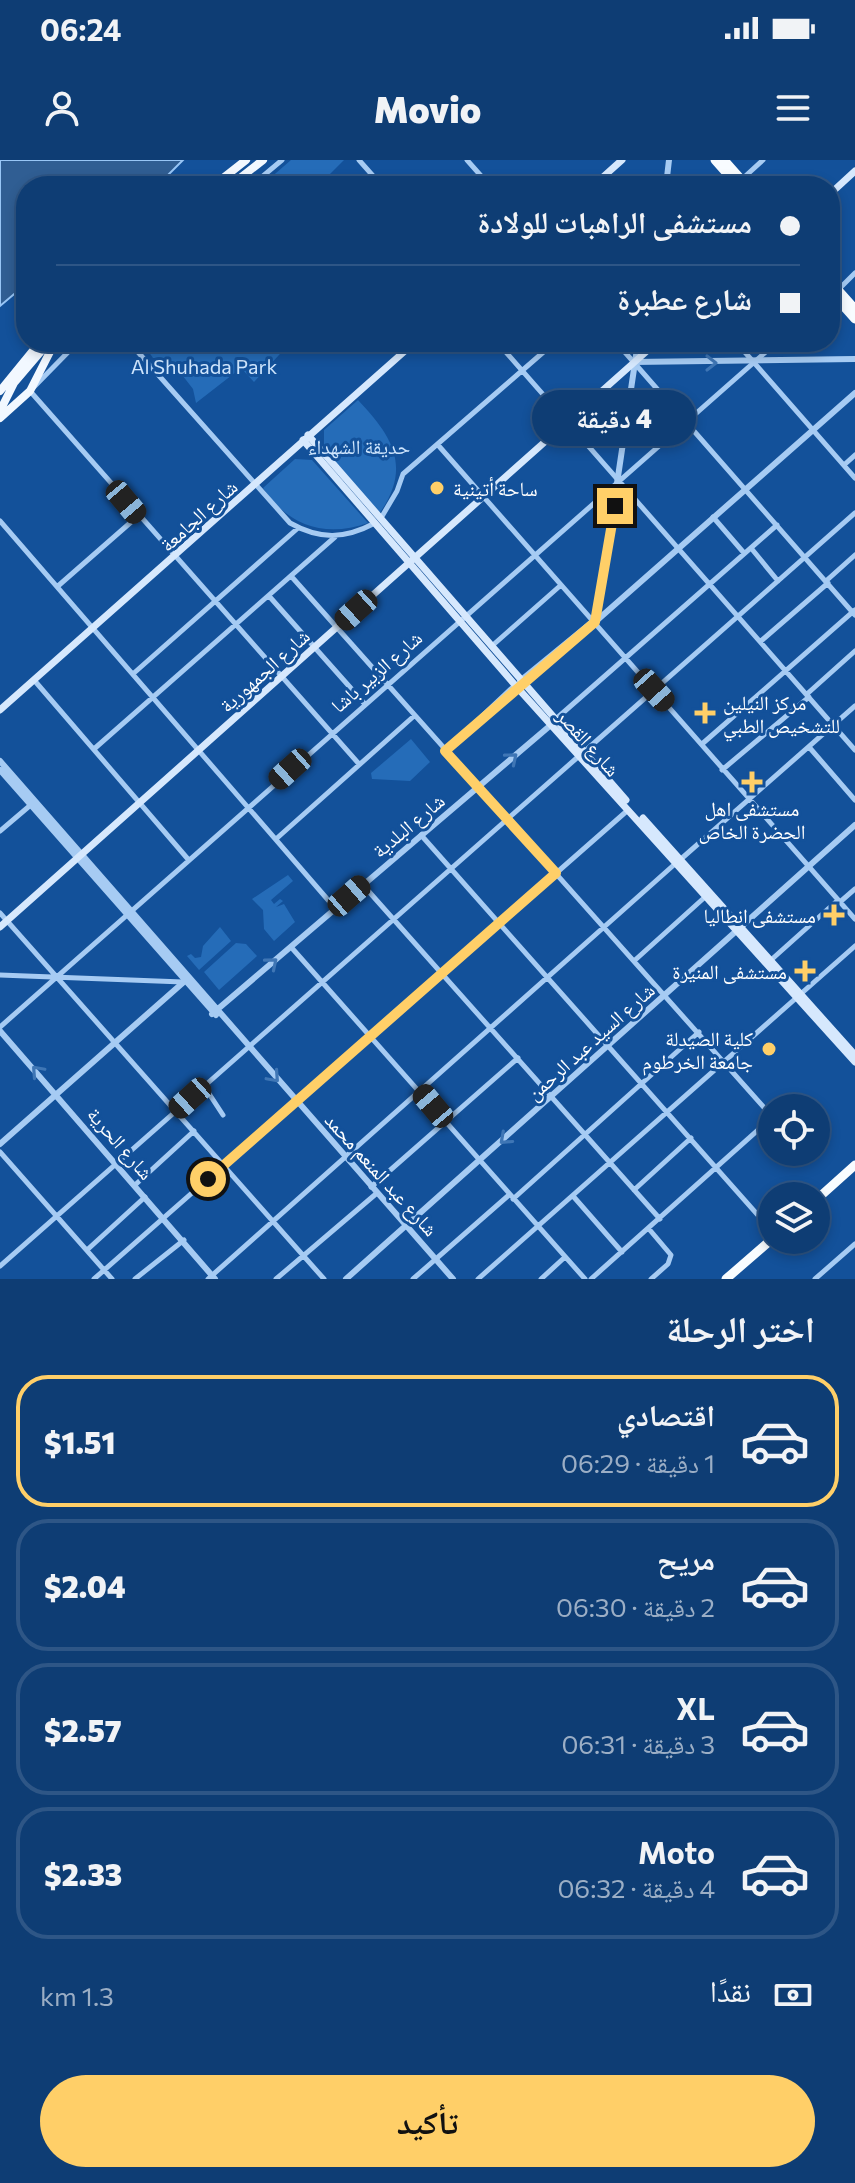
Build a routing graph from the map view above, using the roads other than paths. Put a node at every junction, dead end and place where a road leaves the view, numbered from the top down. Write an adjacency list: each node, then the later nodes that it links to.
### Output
1 (246, 160): 10 (main road)
2 (263, 160): 11 (main road)
3 (282, 160): 12 (street)
4 (359, 160): 13 (street)
5 (467, 160): 14 (street)
6 (622, 160): 15 (main road)
7 (715, 160): 16 (highway)
8 (763, 160): 17 (street)
9 (855, 171): 18 (main road)
10 (226, 176)
11 (243, 176)
12 (263, 176)
13 (373, 176)
14 (481, 176)
15 (604, 176)
16 (731, 176)
17 (747, 176)
18 (840, 185)
19 (855, 273): 20 (street)
20 (840, 287)
21 (840, 301): 22 (highway)
22 (855, 319)
23 (32, 352): 40 (main road)
24 (40, 352): 43 (main road)
25 (50, 352): 41 (main road)
26 (68, 352): 41 (street)
27 (138, 352): 54 (street)
28 (404, 352): 48 (main road, شارع الجامعة)
29 (506, 352): 39 (street)
30 (544, 352): 39 (street)
31 (624, 352): 37 (street)
32 (636, 352): 37 (street)
33 (645, 352): 37 (main road, شارع الجمهورية)
34 (744, 352): 38 (street)
35 (765, 352): 38 (street, شارع الزبير باشا)
36 (855, 359): 38 (street)
37 (633, 362): 38 (street, one-way to 38); 45 (street); 46 (main road, شارع الجمهورية); 53 (street)
38 (752, 363): 45 (street, شارع الزبير باشا); 47 (street)
39 (522, 371): 46 (street); 49 (street)
40 (0, 391)
41 (30, 391): 44 (main road); 58 (street)
42 (855, 393): 47 (street)
43 (0, 411)
44 (0, 418)
45 (685, 422): 53 (street, شارع الزبير باشا); 55 (street)
46 (567, 424): 53 (street); 56 (main road, شارع الجمهورية)
47 (812, 430): 51 (street); 55 (street)
48 (306, 438): 54 (main road, شارع الجامعة); 60 (main road, شارع القصر)
49 (438, 445): 56 (street); 60 (street)
50 (855, 455): 51 (street)
51 (844, 465): 52 (street)
52 (855, 478)
53 (619, 482): 65 (street); 68 (street, شارع الزبير باشا); 84 (street)
54 (254, 485): 63 (street); 70 (main road, شارع الجامعة)
55 (745, 489): 59 (street); 62 (street)
56 (484, 497): 68 (street); 72 (main road, شارع الجمهورية)
57 (855, 513): 71 (street)
58 (138, 516): 70 (street); 78 (street)
59 (713, 517): 65 (street); 67 (street)
60 (378, 520): 64 (street); 72 (main road, شارع القصر)
61 (0, 521): 78 (street)
62 (777, 525): 66 (street); 71 (street)
63 (298, 528): 64 (street); 80 (street)
64 (335, 537): 73 (street)
65 (678, 548): 76 (street); 84 (street)
66 (750, 548): 67 (street); 74 (street)
67 (744, 553): 76 (street)
68 (535, 555): 77 (street); 83 (street, شارع الزبير باشا)
69 (855, 555): 75 (street)
70 (175, 557): 80 (street); 87 (main road, شارع الجامعة)
71 (805, 557): 74 (street); 75 (street)
72 (413, 560): 83 (main road, شارع القصر); 86 (main road, شارع الجمهورية)
73 (291, 576): 79 (street); 86 (street)
74 (778, 581): 82 (street)
75 (827, 582): 81 (street); 88 (street)
76 (709, 584): 82 (street); 92 (street)
77 (561, 585): 84 (street); 89 (street)
78 (58, 586): 87 (street)
79 (269, 596): 85 (street); 90 (street)
80 (214, 602): 85 (street); 94 (street)
81 (854, 612): 93 (street)
82 (739, 616): 88 (street); 99 (street)
83 (462, 617): 89 (main road, شارع القصر); 97 (street, شارع الزبير باشا); 98 (main road, شارع القصر)
84 (595, 620): 92 (street); 98 (street)
85 (235, 625): 95 (street); 101 (street)
86 (338, 626): 90 (main road, شارع الجمهورية); 97 (street)
87 (94, 627): 94 (street); 96 (main road, شارع الجامعة)
88 (761, 641): 93 (street)
89 (493, 645): 98 (main road, شارع القصر)
90 (314, 647): 95 (main road, شارع الجمهورية); 102 (street)
91 (855, 651): 100 (street)
92 (626, 658): 99 (street); 106 (street)
93 (786, 671): 100 (street); 109 (street)
94 (134, 673): 101 (street)
95 (281, 677): 108 (street); 112 (main road, شارع الجمهورية)
96 (34, 680): 104 (main road, شارع الجامعة); 111 (street)
97 (386, 684): 102 (street, شارع الزبير باشا); 105 (street)
98 (519, 686): 106 (main road, شارع القصر); 114 (street)
99 (654, 690): 109 (street); 115 (street)
100 (808, 695): 107 (street); 119 (street)
101 (153, 696): 111 (street); 112 (street)
102 (364, 703): 108 (street, شارع الزبير باشا)
103 (855, 706): 107 (street)
104 (0, 710)
105 (414, 716): 114 (street); 117 (street)
106 (554, 721): 115 (main road, شارع القصر); 120 (street, شارع البلدية, one-way to 106)
107 (833, 725): 110 (street); 113 (street)
108 (331, 731): 117 (street); 125 (street, شارع الزبير باشا)
109 (702, 744): 119 (street)
110 (809, 747): 121 (street); 123 (street)
111 (94, 749): 122 (street)
112 (200, 750): 122 (main road, شارع الجمهورية); 125 (street)
113 (855, 750)
114 (445, 751): 120 (street)
115 (582, 753): 126 (main road, شارع القصر); 127 (street); 134 (main road, شارع القصر)
116 (0, 761): 124 (street, شارع عبد المنعم محمد)
117 (359, 764): 131 (street)
118 (0, 770): 124 (street, شارع عبد المنعم محمد)
119 (722, 770): 123 (street)
120 (478, 786): 127 (street); 130 (street, شارع البلدية)
121 (855, 800)
122 (141, 802): 132 (main road, شارع الجمهورية); 133 (street)
123 (748, 802): 134 (street); 135 (street)
124 (33, 803): 129 (street); 132 (street, شارع عبد المنعم محمد)
125 (248, 806): 131 (street); 133 (street, شارع الزبير باشا)
126 (628, 809): 134 (main road, شارع القصر); 137 (street)
127 (507, 819): 136 (street); 137 (street)
128 (855, 825): 135 (street, شارع السيد عبد الرحمن)
129 (0, 831)
130 (420, 835): 136 (street); 138 (street, شارع البلدية)
131 (276, 839): 142 (street)
132 (79, 855): 143 (street, شارع عبد المنعم محمد); 148 (main road, شارع الجمهورية)
133 (187, 858): 143 (street, شارع الزبير باشا)
134 (679, 861): 140 (main road, شارع القصر); 149 (street); 150 (main road, شارع القصر)
135 (808, 867): 141 (street); 150 (street, شارع السيد عبد الرحمن)
136 (451, 869): 145 (street); 147 (street)
137 (556, 873): 147 (street); 149 (street)
138 (363, 884): 142 (street, شارع البلدية); 145 (street)
139 (855, 889): 141 (street)
140 (705, 897): 150 (main road, شارع القصر); 154 (street)
141 (839, 901): 146 (street); 153 (street)
142 (335, 908): 152 (street, شارع البلدية)
143 (129, 910): 157 (street, شارع الزبير باشا); 159 (street, شارع عبد المنعم محمد)
144 (0, 913): 148 (street)
145 (393, 919): 155 (street); 160 (street)
146 (855, 919)
147 (500, 922): 155 (street); 158 (street)
148 (4, 924): 157 (street)
149 (605, 928): 154 (street); 158 (street)
150 (737, 929): 153 (main road, شارع القصر); 161 (street, شارع السيد عبد الرحمن); 162 (main road, شارع القصر)
151 (855, 946): 162 (street)
152 (291, 947): 160 (street); 163 (street, شارع البلدية, one-way to 152)
153 (771, 960): 162 (main road, شارع القصر)
154 (634, 961): 161 (street)
155 (442, 973): 165 (street); 167 (street)
156 (0, 975): 157 (street)
157 (57, 976): 159 (street); 164 (street, شارع الزبير باشا); 168 (street)
158 (549, 978): 165 (street); 169 (street)
159 (187, 979): 163 (street, شارع عبد المنعم محمد); 168 (street)
160 (322, 982): 167 (street); 170 (street)
161 (665, 995): 166 (street); 169 (street, شارع السيد عبد الرحمن)
162 (799, 996): 171 (main road, شارع القصر); 173 (street); 174 (main road, شارع القصر)
163 (216, 1011): 170 (street, شارع عبد المنعم محمد)
164 (0, 1029): 178 (street, شارع الحرية, one-way to 164)
165 (492, 1029): 172 (street); 177 (street)
166 (699, 1032): 173 (street); 175 (street)
167 (370, 1036): 177 (street); 180 (street)
168 (115, 1043): 178 (street); 181 (street)
169 (609, 1045): 175 (street); 179 (street, شارع السيد عبد الرحمن)
170 (248, 1047): 176 (street); 180 (street, شارع عبد المنعم محمد, one-way to 180)
171 (855, 1055)
172 (518, 1058): 179 (street); 184 (street)
173 (725, 1061): 182 (street); 196 (street)
174 (855, 1062)
175 (643, 1083): 182 (street); 186 (street)
176 (204, 1086): 181 (street); 183 (street)
177 (420, 1091): 184 (street); 190 (street)
178 (57, 1094): 188 (street); 193 (street, شارع الحرية)
179 (553, 1096): 186 (street); 191 (street, شارع السيد عبد الرحمن, one-way to 191)
180 (296, 1102): 190 (street, شارع عبد المنعم محمد); 194 (street)
181 (176, 1111): 185 (street); 193 (street)
182 (668, 1112): 187 (street); 192 (street)
183 (223, 1115)
184 (446, 1122): 191 (street); 200 (street)
185 (194, 1131): 194 (street); 198 (street)
186 (584, 1134): 192 (street); 205 (street)
187 (691, 1138): 196 (street); 201 (street)
188 (0, 1144)
189 (0, 1152): 207 (street)
190 (345, 1157): 200 (street, شارع عبد المنعم محمد); 210 (street)
191 (480, 1162): 205 (street); 211 (street, شارع السيد عبد الرحمن)
192 (610, 1162): 201 (street); 203 (street)
193 (116, 1164): 198 (street, شارع الحرية); 207 (street)
194 (223, 1165): 208 (street); 210 (street)
195 (855, 1165): 199 (highway)
196 (716, 1168): 206 (street); 209 (street)
197 (855, 1171): 202 (highway)
198 (135, 1185): 204 (street, شارع الحرية)
199 (830, 1189)
200 (374, 1190): 211 (street, شارع عبد المنعم محمد); 220 (street)
201 (634, 1190): 209 (street)
202 (830, 1192)
203 (573, 1196): 212 (street); 217 (street)
204 (146, 1197): 208 (street, شارع الحرية); 216 (street)
205 (511, 1197): 212 (street); 222 (street)
206 (758, 1215)
207 (57, 1216): 216 (street); 223 (street)
208 (164, 1217): 214 (street, شارع الحرية); 224 (street)
209 (660, 1219): 213 (street)
210 (272, 1222): 220 (street); 225 (street)
211 (406, 1226): 222 (street, شارع عبد المنعم محمد); 231 (street, شارع السيد عبد الرحمن)
212 (538, 1226): 221 (street); 234 (street)
213 (649, 1228): 217 (street); 238 (street)
214 (184, 1240): 225 (street, شارع الحرية); 228 (street)
215 (855, 1244): 241 (street)
216 (87, 1250): 224 (street)
217 (622, 1252): 237 (street)
218 (758, 1252): 239 (highway)
219 (758, 1254): 240 (highway)
220 (303, 1257): 229 (street); 230 (street)
221 (565, 1257): 235 (street); 236 (street)
222 (435, 1259): 232 (street); 233 (street, شارع عبد المنعم محمد)
223 (0, 1266)
224 (104, 1270): 226 (street); 227 (street)
225 (211, 1278)
226 (94, 1279)
227 (112, 1279)
228 (135, 1279)
229 (276, 1279)
230 (324, 1279)
231 (346, 1279)
232 (413, 1279)
233 (453, 1279)
234 (478, 1279)
235 (541, 1279)
236 (585, 1279)
237 (591, 1279)
238 (651, 1279)
239 (726, 1279)
240 (732, 1279)
241 (815, 1279)

